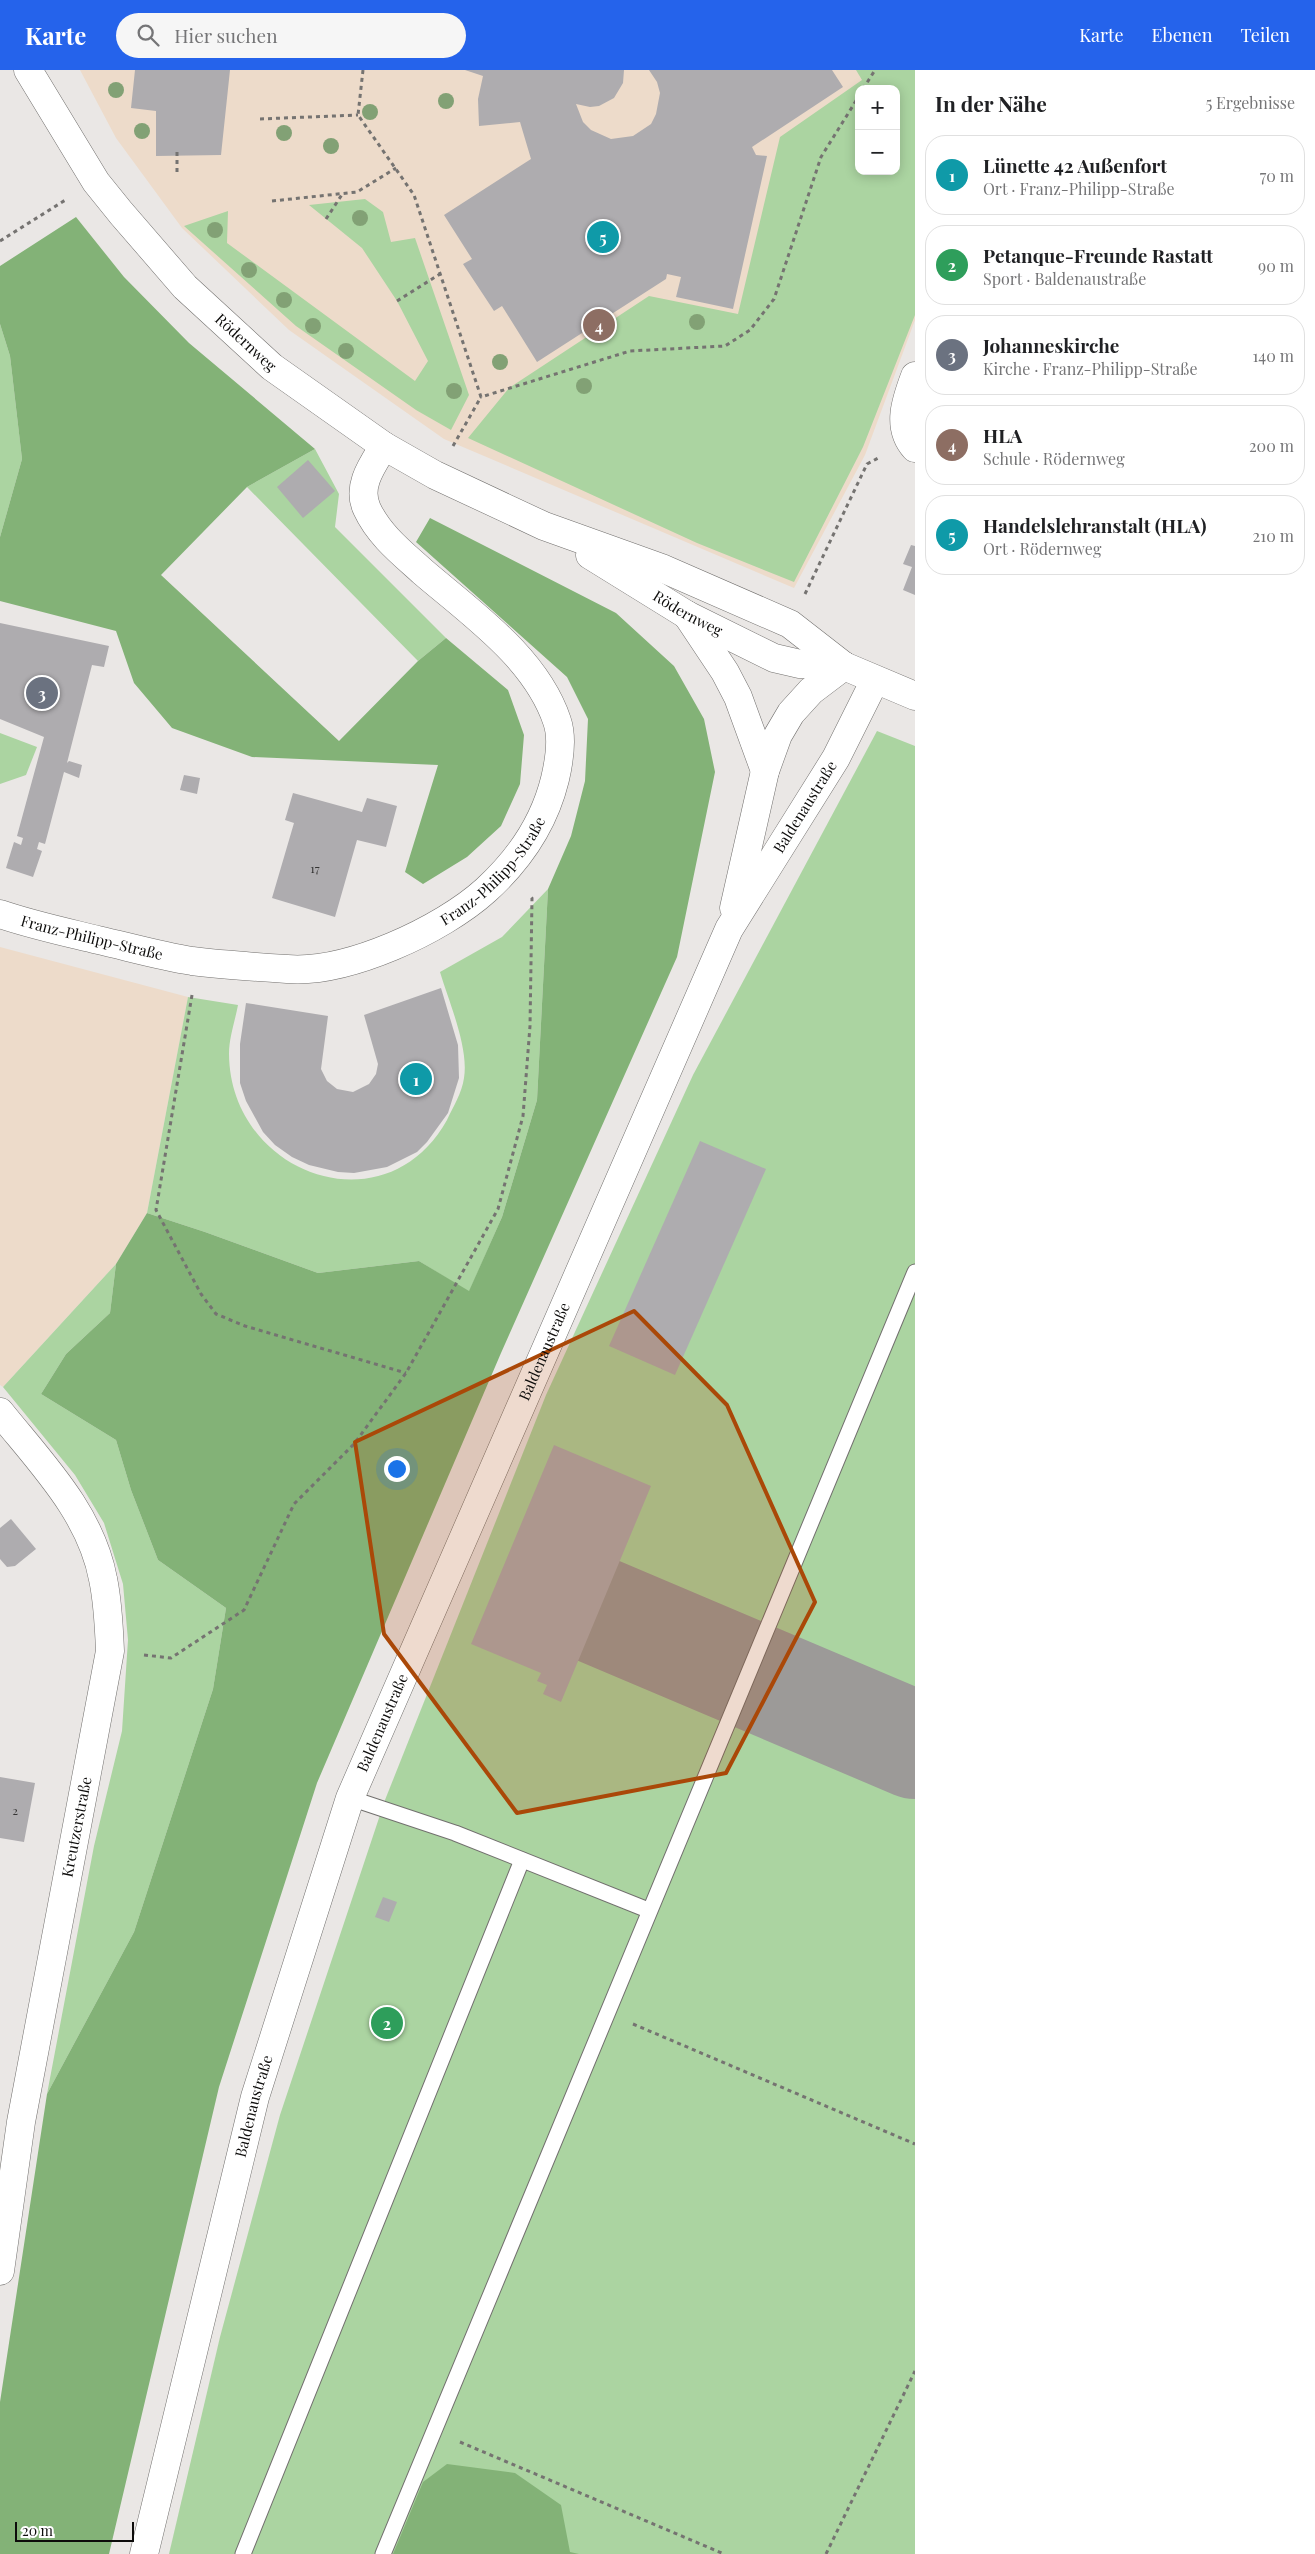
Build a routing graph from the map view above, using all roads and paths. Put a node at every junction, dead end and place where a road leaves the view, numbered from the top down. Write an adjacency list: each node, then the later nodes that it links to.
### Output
1 (28, 70): 11 (street, Rödernweg)
2 (363, 70): 6 (path)
3 (875, 70): 4 (path)
4 (866, 85)
5 (855, 103): 19 (path)
6 (358, 116): 7 (path); 9 (path)
7 (260, 119)
8 (177, 152): 10 (path)
9 (396, 168): 12 (path); 16 (path)
10 (177, 172)
11 (96, 182): 15 (path); 21 (street, Rödernweg)
12 (343, 193): 13 (path); 14 (path)
13 (272, 201)
14 (326, 219)
15 (0, 241)
16 (440, 274): 17 (path); 19 (path)
17 (397, 301)
18 (915, 376): 20 (street)
19 (481, 397): 22 (path)
20 (912, 445): 25 (path)
21 (384, 446): 22 (street, Rödernweg); 30 (street, Franz-Philipp-Straße)
22 (435, 475): 23 (street, Rödernweg)
23 (544, 526): 24 (street, Rödernweg); 25 (street, Rödernweg)
24 (687, 615): 26 (street, Rödernweg); 29 (street)
25 (790, 624): 26 (street, Rödernweg)
26 (844, 666): 27 (street, Rödernweg); 29 (street, Baldenaustraße)
27 (875, 680): 28 (street, Rödernweg); 32 (street, Baldenaustraße)
28 (915, 696)
29 (766, 771): 32 (street, Baldenaustraße)
30 (507, 871): 33 (street, Franz-Philipp-Straße); 35 (path)
31 (0, 914): 33 (street, Franz-Philipp-Straße)
32 (729, 929): 38 (street, Baldenaustraße)
33 (198, 961): 35 (path)
34 (915, 1272): 40 (lane)
35 (406, 1373): 37 (path)
36 (0, 1412): 37 (street, Kreutzerstraße)
37 (110, 1651): 43 (street, Kreutzerstraße)
38 (350, 1798): 39 (lane); 46 (street, Baldenaustraße)
39 (522, 1860): 40 (lane); 47 (lane)
40 (648, 1910): 41 (lane)
41 (607, 2013): 42 (path); 45 (lane)
42 (915, 2144)
43 (0, 2271)
44 (915, 2371): 50 (path)
45 (433, 2430): 48 (lane); 49 (path)
46 (144, 2554)
47 (243, 2554)
48 (382, 2554)
49 (724, 2554)
50 (826, 2554)

